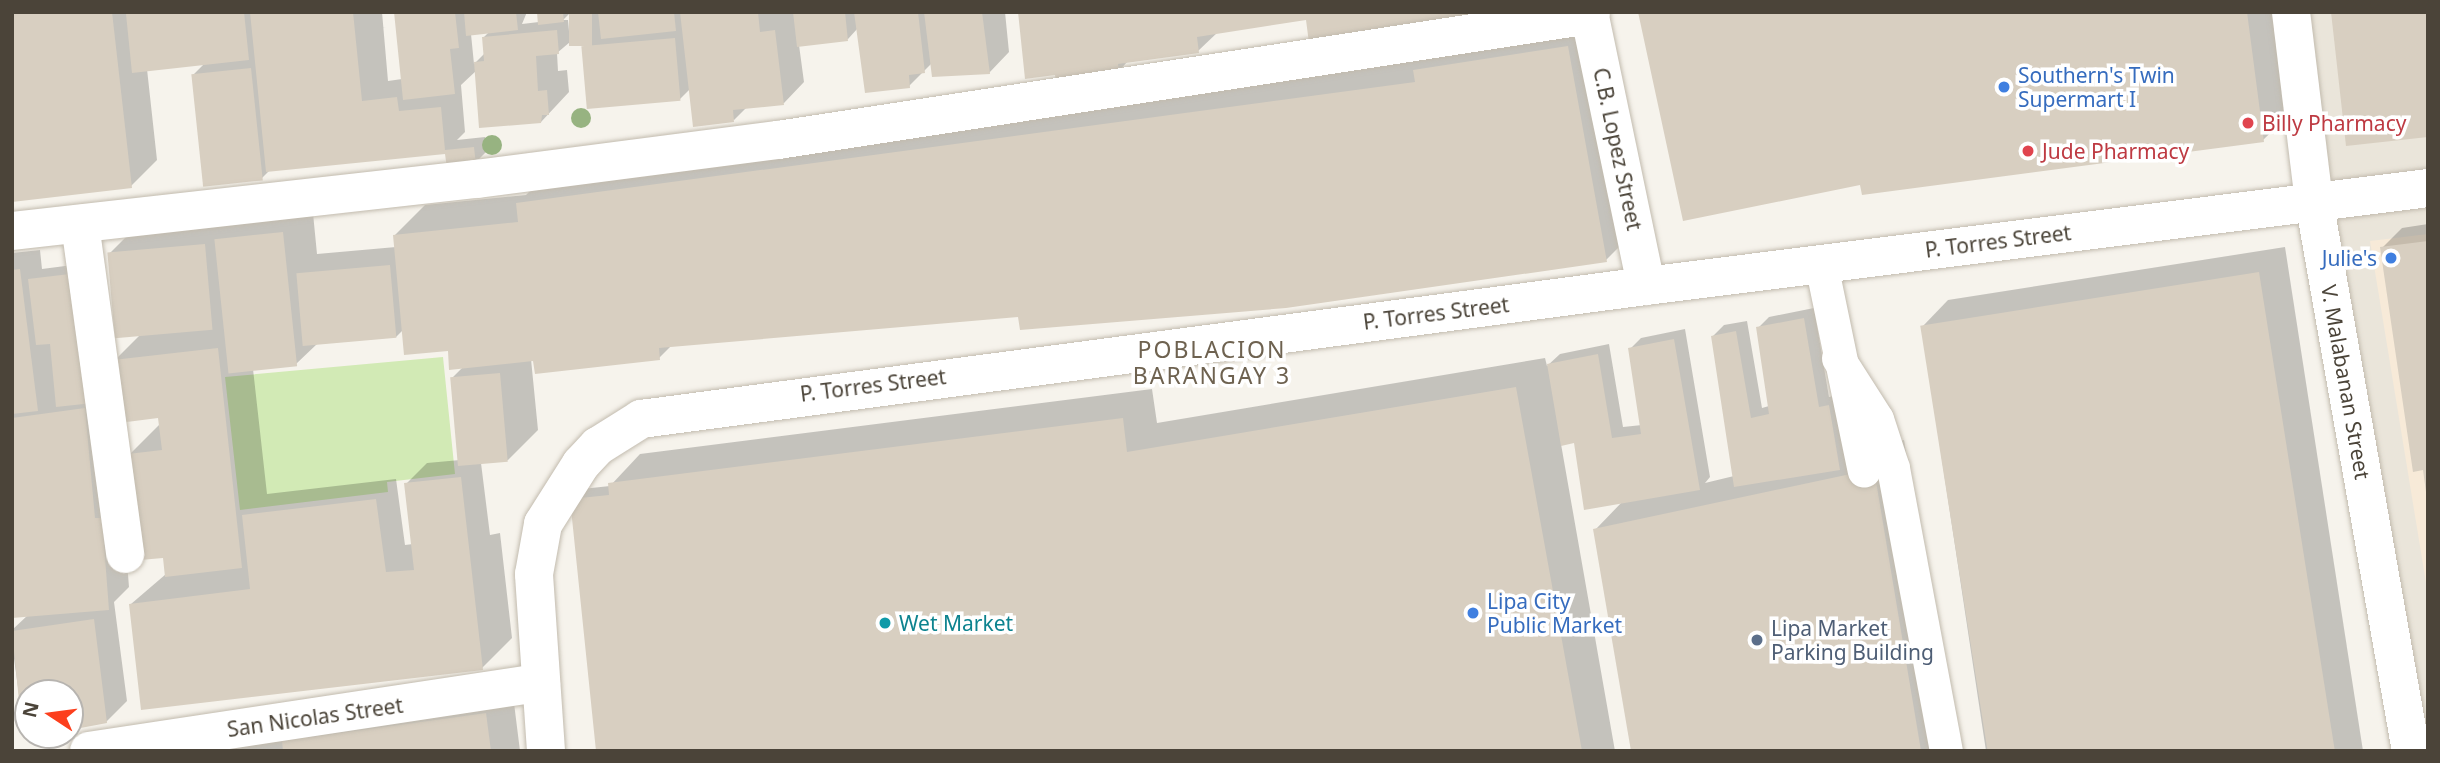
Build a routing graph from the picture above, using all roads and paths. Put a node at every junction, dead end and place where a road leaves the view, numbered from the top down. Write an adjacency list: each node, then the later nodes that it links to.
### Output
1 (2291, 12): 4 (street, V. Malabanan Street)
2 (1590, 14): 5 (street); 8 (street, C.B. Lopez Street)
3 (2428, 188): 4 (street, P. Torres Street)
4 (2314, 201): 7 (street, P. Torres Street); 16 (street, V. Malabanan Street)
5 (80, 224): 6 (street); 11 (street)
6 (12, 231)
7 (1821, 264): 8 (street, P. Torres Street); 9 (lane)
8 (1646, 286): 12 (street, P. Torres Street)
9 (1838, 358): 10 (lane); 15 (lane)
10 (1864, 471)
11 (125, 554)
12 (541, 683): 13 (street, San Nicolas Street); 14 (street, P. Torres Street)
13 (89, 751)
14 (546, 751)
15 (1947, 751)
16 (2411, 751)

